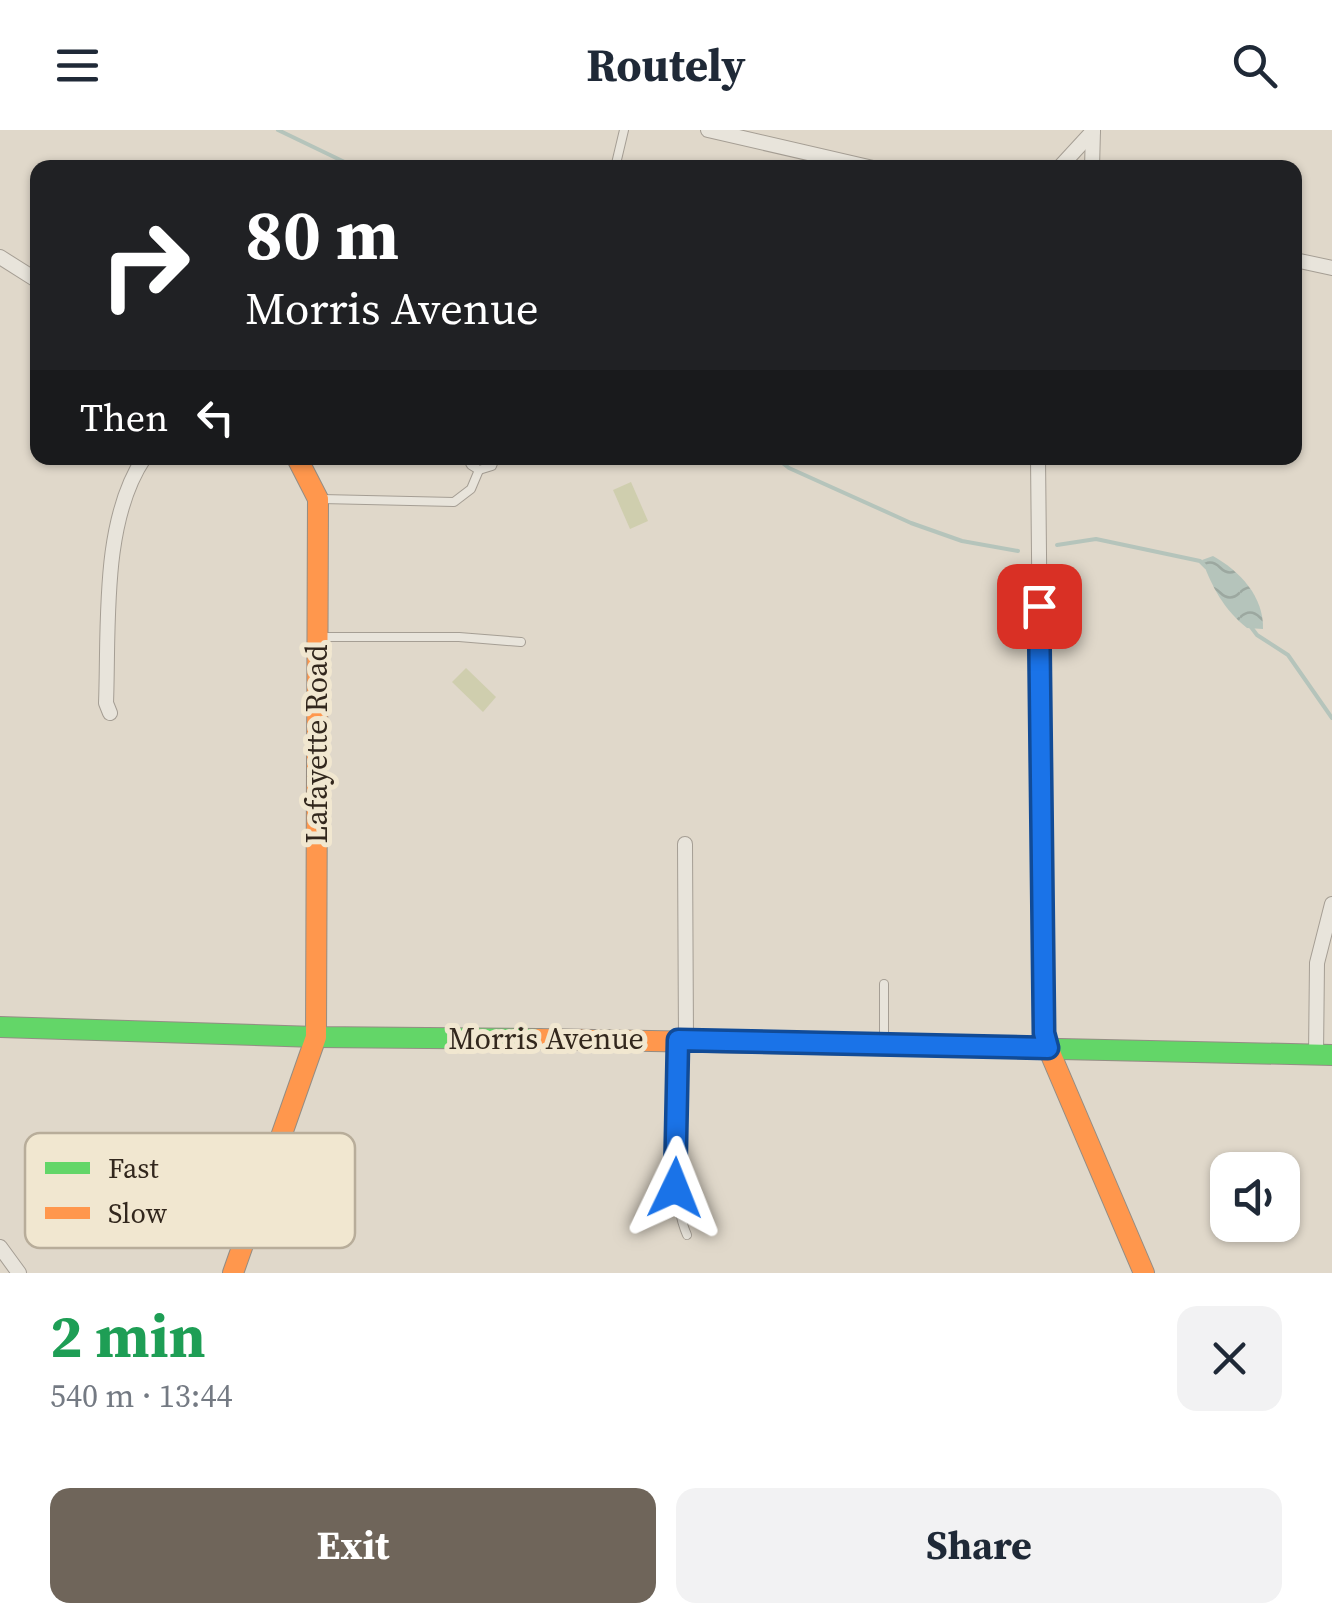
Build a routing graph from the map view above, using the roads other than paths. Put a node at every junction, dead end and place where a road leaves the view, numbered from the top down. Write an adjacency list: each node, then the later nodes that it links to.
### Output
1 (624, 130): 4 (lane)
2 (708, 130): 5 (street)
3 (1092, 131): 6 (street); 7 (street)
4 (617, 160)
5 (838, 160)
6 (1066, 160)
7 (1092, 160)
8 (0, 257): 11 (street)
9 (1302, 262): 10 (street)
10 (1332, 268)
11 (30, 276)
12 (141, 465): 21 (street)
13 (302, 465): 18 (street, Lafayette Road)
14 (470, 465): 17 (lane)
15 (490, 465): 17 (lane)
16 (1038, 465): 29 (street)
17 (479, 470): 18 (lane)
18 (318, 499): 19 (street, Lafayette Road)
19 (317, 637): 20 (lane); 26 (street, Lafayette Road)
20 (522, 642)
21 (110, 713)
22 (685, 844): 27 (street)
23 (1332, 904): 30 (street)
24 (884, 984): 28 (lane)
25 (0, 1027): 26 (street, Morris Avenue)
26 (316, 1036): 27 (street, Morris Avenue); 31 (street, Lafayette Road)
27 (682, 1040): 28 (street, Morris Avenue); 32 (lane)
28 (884, 1044): 29 (street, Morris Avenue)
29 (1048, 1048): 30 (street, Morris Avenue); 37 (street)
30 (1324, 1055)
31 (282, 1133)
32 (686, 1235)
33 (0, 1247): 35 (street)
34 (243, 1248): 36 (street, Lafayette Road)
35 (20, 1273)
36 (234, 1273)
37 (1144, 1273)

